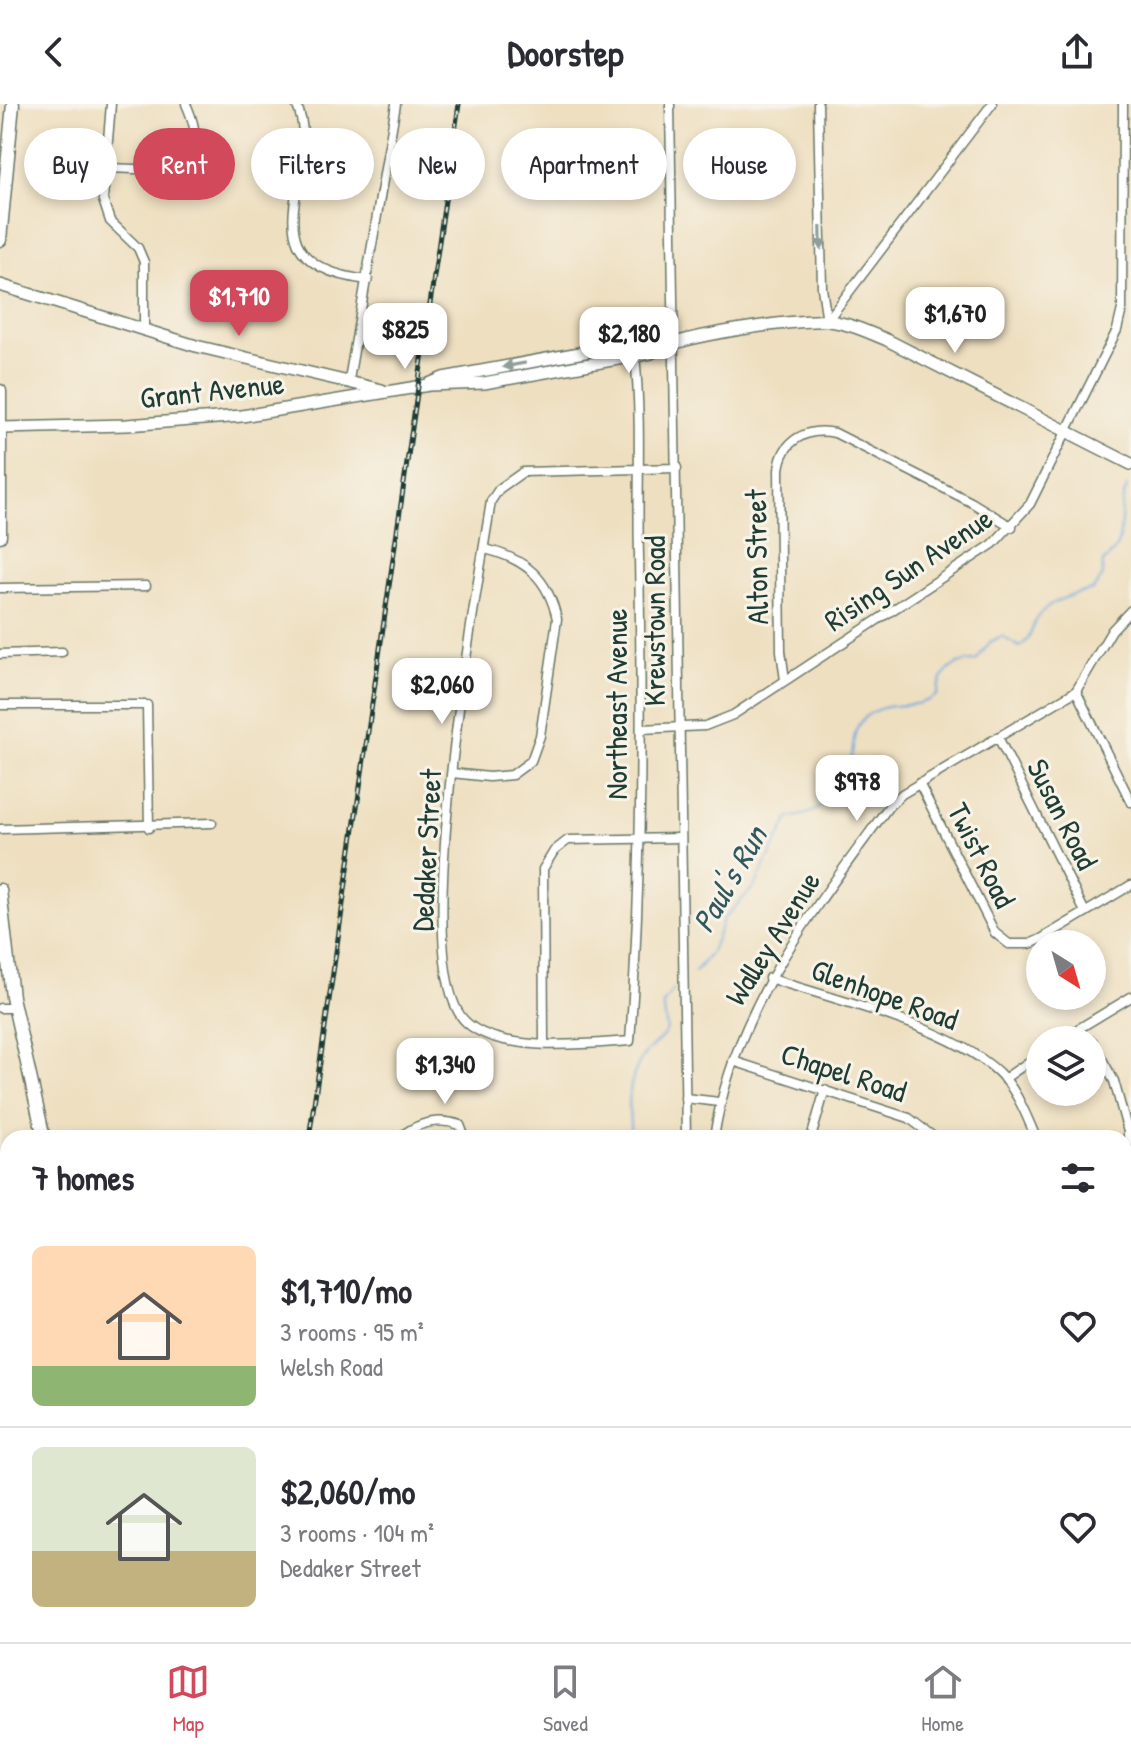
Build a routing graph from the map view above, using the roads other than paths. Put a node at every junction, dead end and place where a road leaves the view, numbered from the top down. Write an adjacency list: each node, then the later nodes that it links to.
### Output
1 (13, 104): 13 (main road)
2 (111, 104): 10 (street)
3 (186, 104): 11 (street)
4 (296, 104): 16 (street)
5 (396, 104): 16 (street)
6 (670, 104): 20 (street, Krewstown Road)
7 (818, 104): 18 (street, one-way to 18)
8 (992, 104): 18 (street)
9 (1123, 104): 15 (street, Rising Sun Avenue)
10 (109, 128)
11 (117, 168)
12 (103, 200): 19 (street)
13 (0, 230): 14 (main road)
14 (0, 240)
15 (1128, 278): 30 (street, Rising Sun Avenue)
16 (368, 280): 24 (street)
17 (0, 285): 19 (main road)
18 (827, 321): 20 (main road, Grant Avenue); 30 (main road)
19 (144, 329): 23 (main road)
20 (676, 342): 21 (main road, Grant Avenue); 32 (street, Krewstown Road)
21 (661, 345): 22 (main road, Grant Avenue); 25 (main road, Grant Avenue, one-way to 25)
22 (635, 356): 25 (main road, Grant Avenue); 33 (street, Northeast Avenue)
23 (326, 375): 24 (main road); 28 (main road)
24 (349, 380): 27 (main road)
25 (429, 385): 27 (main road, Grant Avenue)
26 (0, 391): 29 (main road)
27 (387, 391): 28 (main road, Grant Avenue)
28 (346, 397): 29 (main road, Grant Avenue)
29 (0, 428): 35 (main road)
30 (1067, 432): 31 (main road); 34 (street, Rising Sun Avenue)
31 (1131, 464)
32 (677, 468): 33 (street); 46 (street, Krewstown Road)
33 (637, 469): 36 (street, Dedaker Street); 45 (street, Northeast Avenue)
34 (1012, 527): 42 (street, Rising Sun Avenue); 42 (street, Alton Street)
35 (0, 536)
36 (485, 549): 48 (street, Dedaker Street); 48 (street)
37 (146, 586): 38 (street)
38 (0, 588)
39 (1131, 610): 43 (street, Walley Avenue)
40 (62, 652): 41 (street)
41 (0, 654)
42 (785, 680): 46 (street, Rising Sun Avenue)
43 (1076, 691): 47 (street, Walley Avenue); 50 (street)
44 (0, 705): 52 (street)
45 (641, 729): 46 (street, Rising Sun Avenue); 54 (street, Northeast Avenue)
46 (678, 729): 55 (street, Krewstown Road)
47 (998, 737): 49 (street, Walley Avenue); 58 (street, Susan Road)
48 (452, 773): 65 (street, Dedaker Street)
49 (919, 783): 58 (street, Twist Road); 59 (street, Walley Avenue)
50 (1131, 802)
51 (212, 823): 52 (street)
52 (149, 828): 53 (street)
53 (0, 829)
54 (639, 838): 55 (street); 65 (street); 65 (street, Northeast Avenue)
55 (680, 838): 71 (street, Krewstown Road)
56 (1131, 885): 58 (street)
57 (0, 890): 62 (main road)
58 (1085, 912)
59 (769, 978): 66 (street, Walley Avenue); 69 (street, Glenhope Road)
60 (1131, 997): 63 (street)
61 (0, 1008): 62 (street)
62 (14, 1008): 73 (main road)
63 (1082, 1024): 64 (street)
64 (1079, 1026)
65 (544, 1043)
66 (733, 1061): 70 (street, Chapel Road); 72 (street, Walley Avenue)
67 (1026, 1064): 69 (street)
68 (1106, 1066): 81 (street)
69 (1004, 1079): 80 (street, Glenhope Road)
70 (825, 1090): 78 (street); 79 (street, Chapel Road)
71 (685, 1098): 72 (street); 76 (street, Krewstown Road)
72 (719, 1102): 77 (street, Walley Avenue)
73 (42, 1130)
74 (409, 1130): 75 (street)
75 (462, 1130)
76 (686, 1130)
77 (715, 1130)
78 (813, 1130)
79 (925, 1130)
80 (1032, 1130)
81 (1126, 1130)

